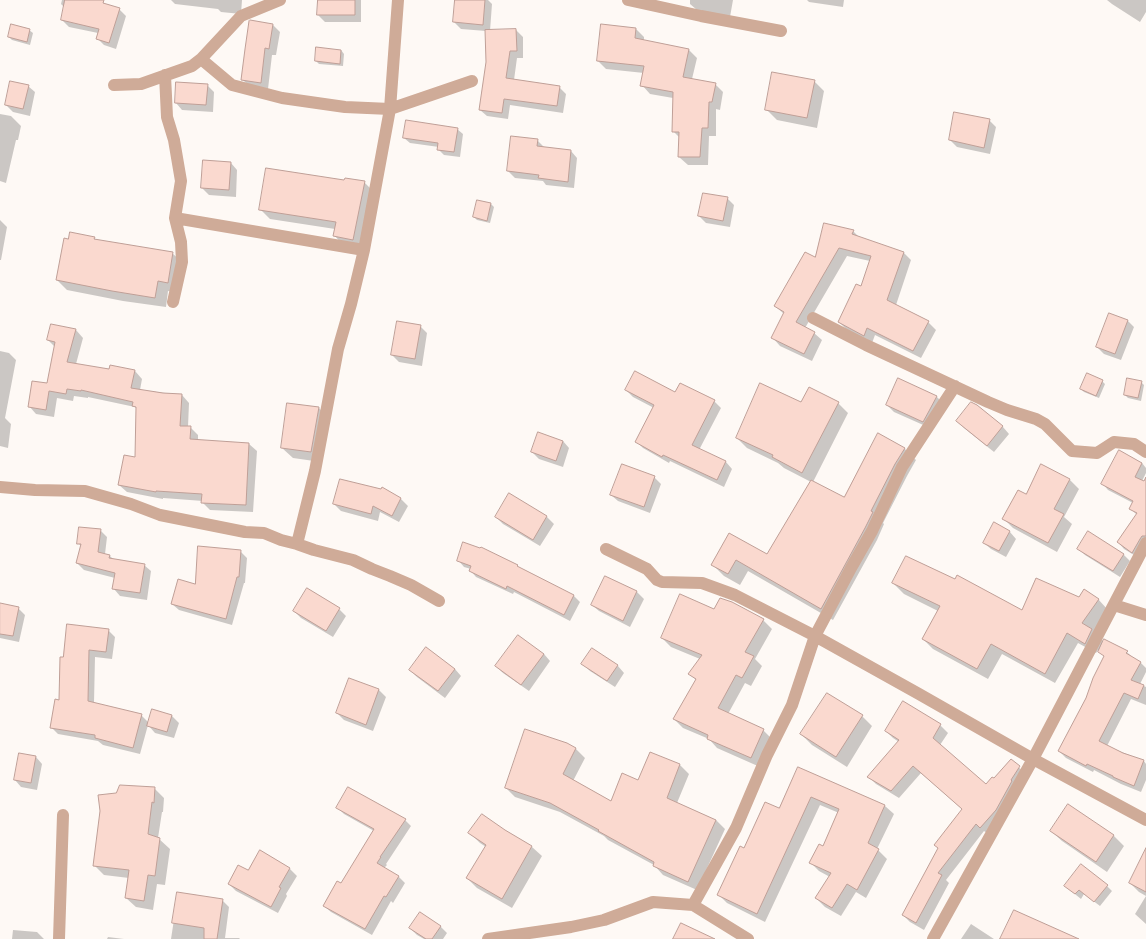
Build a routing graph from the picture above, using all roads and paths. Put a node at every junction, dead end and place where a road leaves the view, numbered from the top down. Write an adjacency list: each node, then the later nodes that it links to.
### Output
1 (280, 0): 5 (street)
2 (398, 0): 9 (street)
3 (628, 0): 4 (street)
4 (781, 31)
5 (201, 59): 6 (street); 9 (street)
6 (165, 75): 8 (street); 10 (street)
7 (472, 81): 9 (street)
8 (114, 85)
9 (390, 109): 11 (street)
10 (175, 218): 11 (street); 12 (street)
11 (364, 250): 18 (street)
12 (173, 302)
13 (813, 318): 14 (street)
14 (955, 386): 15 (street); 23 (street)
15 (1146, 452)
16 (0, 487): 18 (street)
17 (1146, 543): 21 (street)
18 (297, 544): 20 (street)
19 (606, 549): 23 (street)
20 (439, 601)
21 (1114, 605): 22 (street); 24 (street)
22 (1146, 615)
23 (815, 636): 24 (street); 27 (street)
24 (1033, 759): 26 (street); 31 (street)
25 (63, 815): 28 (street)
26 (1146, 820)
27 (693, 905): 29 (street); 30 (street)
28 (59, 939)
29 (488, 939)
30 (748, 939)
31 (933, 939)

